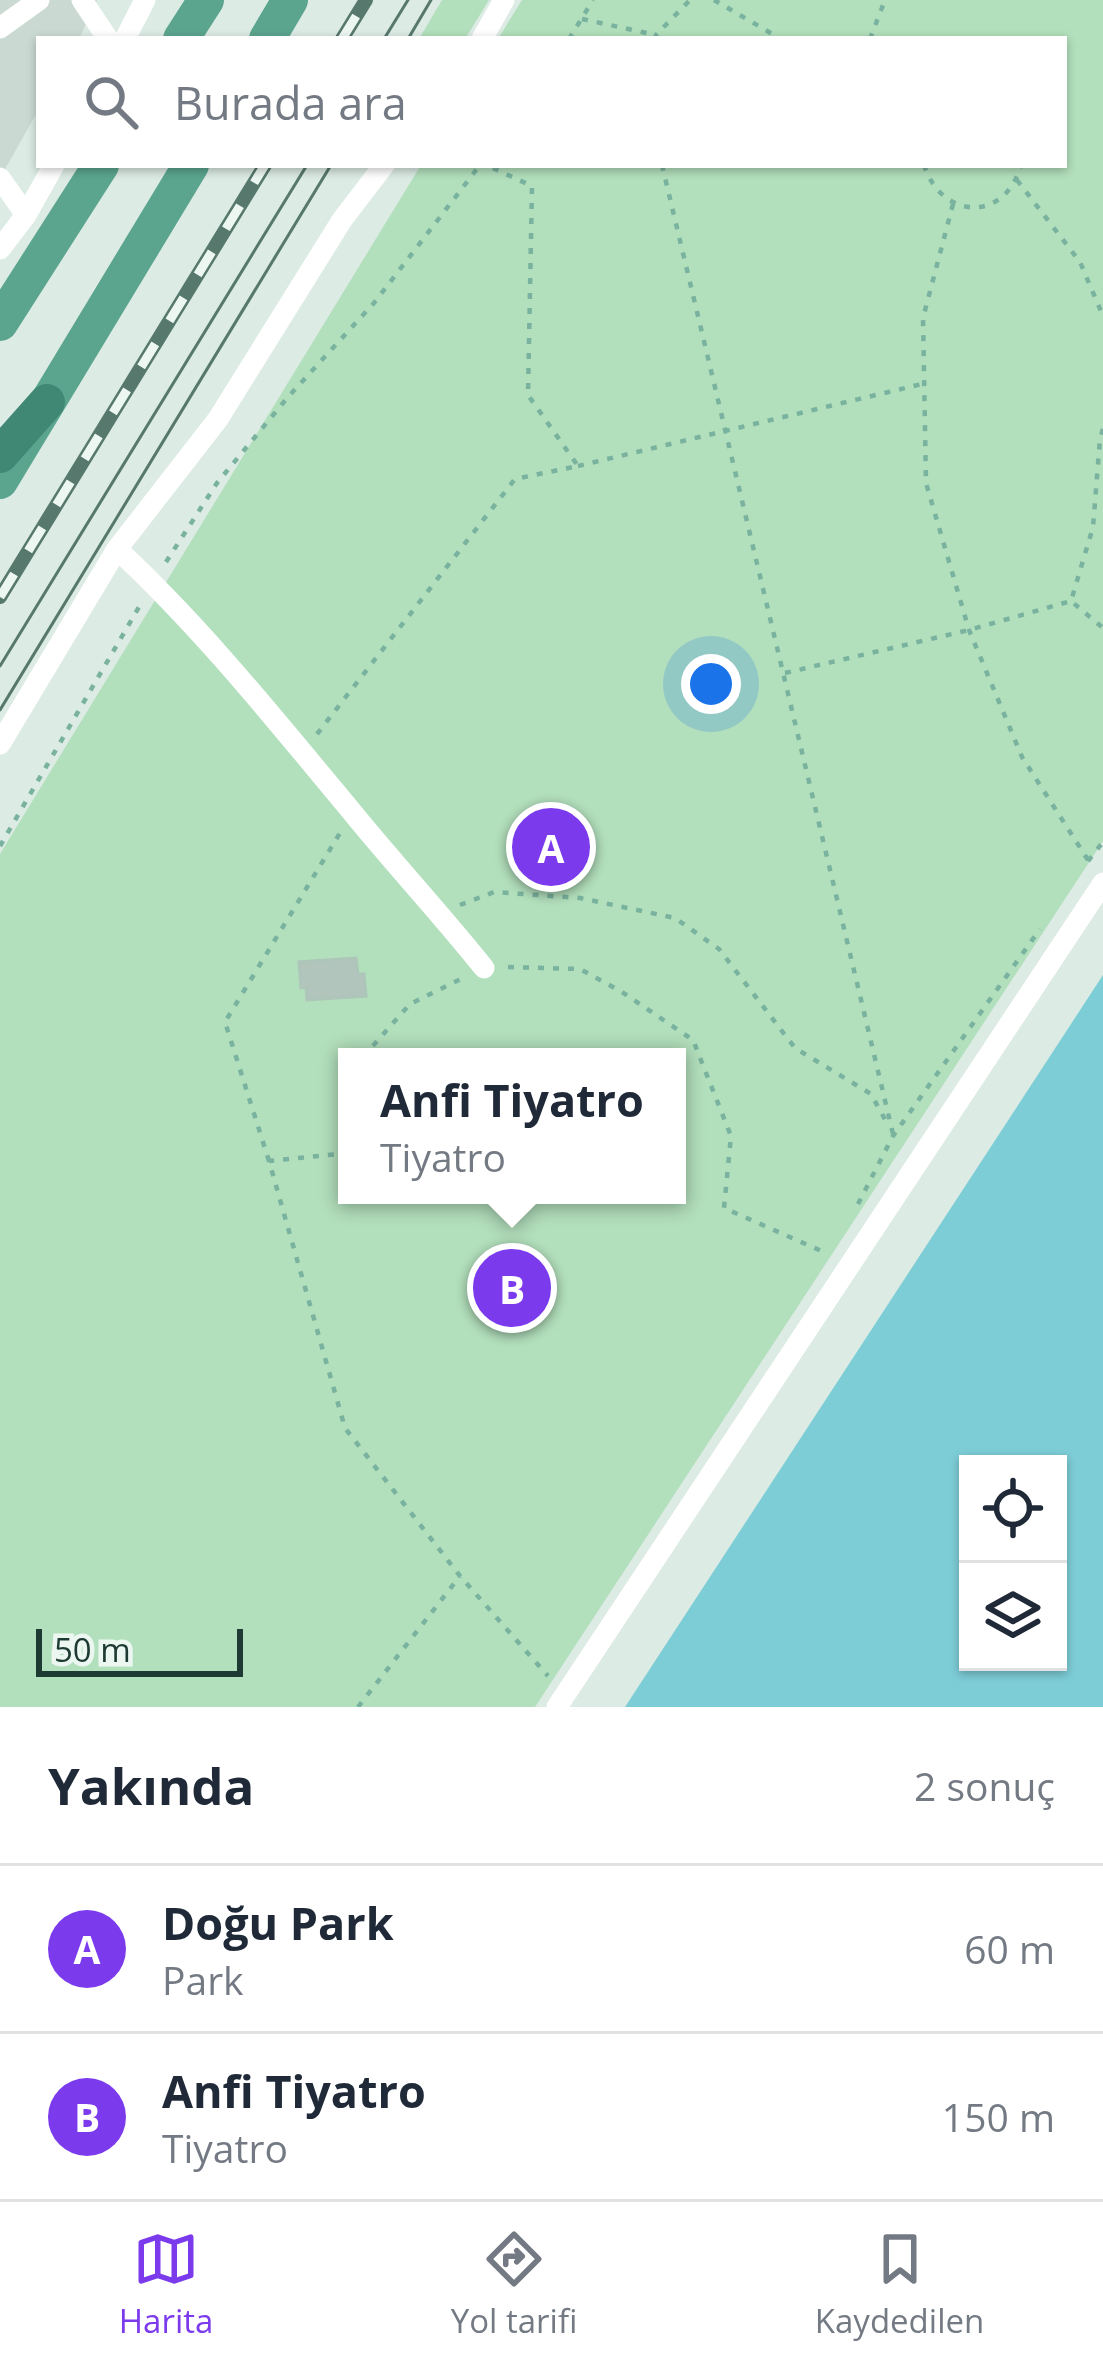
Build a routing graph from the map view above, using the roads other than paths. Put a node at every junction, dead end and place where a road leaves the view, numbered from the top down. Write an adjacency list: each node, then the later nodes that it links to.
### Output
1 (39, 0): 7 (street)
2 (82, 0): 8 (street)
3 (145, 0): 9 (street)
4 (206, 0): 10 (main road)
5 (290, 0): 11 (main road)
6 (504, 0): 12 (street)
7 (0, 28)
8 (106, 36)
9 (127, 36)
10 (183, 36)
11 (269, 36)
12 (484, 36)
13 (52, 168): 18 (street)
14 (99, 168): 20 (main road)
15 (188, 168): 21 (main road)
16 (382, 168): 24 (street)
17 (0, 178): 18 (street)
18 (26, 214): 19 (street)
19 (0, 249)
20 (0, 323)
21 (47, 402): 22 (highway); 23 (main road)
22 (0, 454)
23 (0, 481)
24 (117, 549): 25 (street); 27 (street)
25 (0, 744)
26 (1103, 883): 28 (street)
27 (484, 968)
28 (561, 1701)

